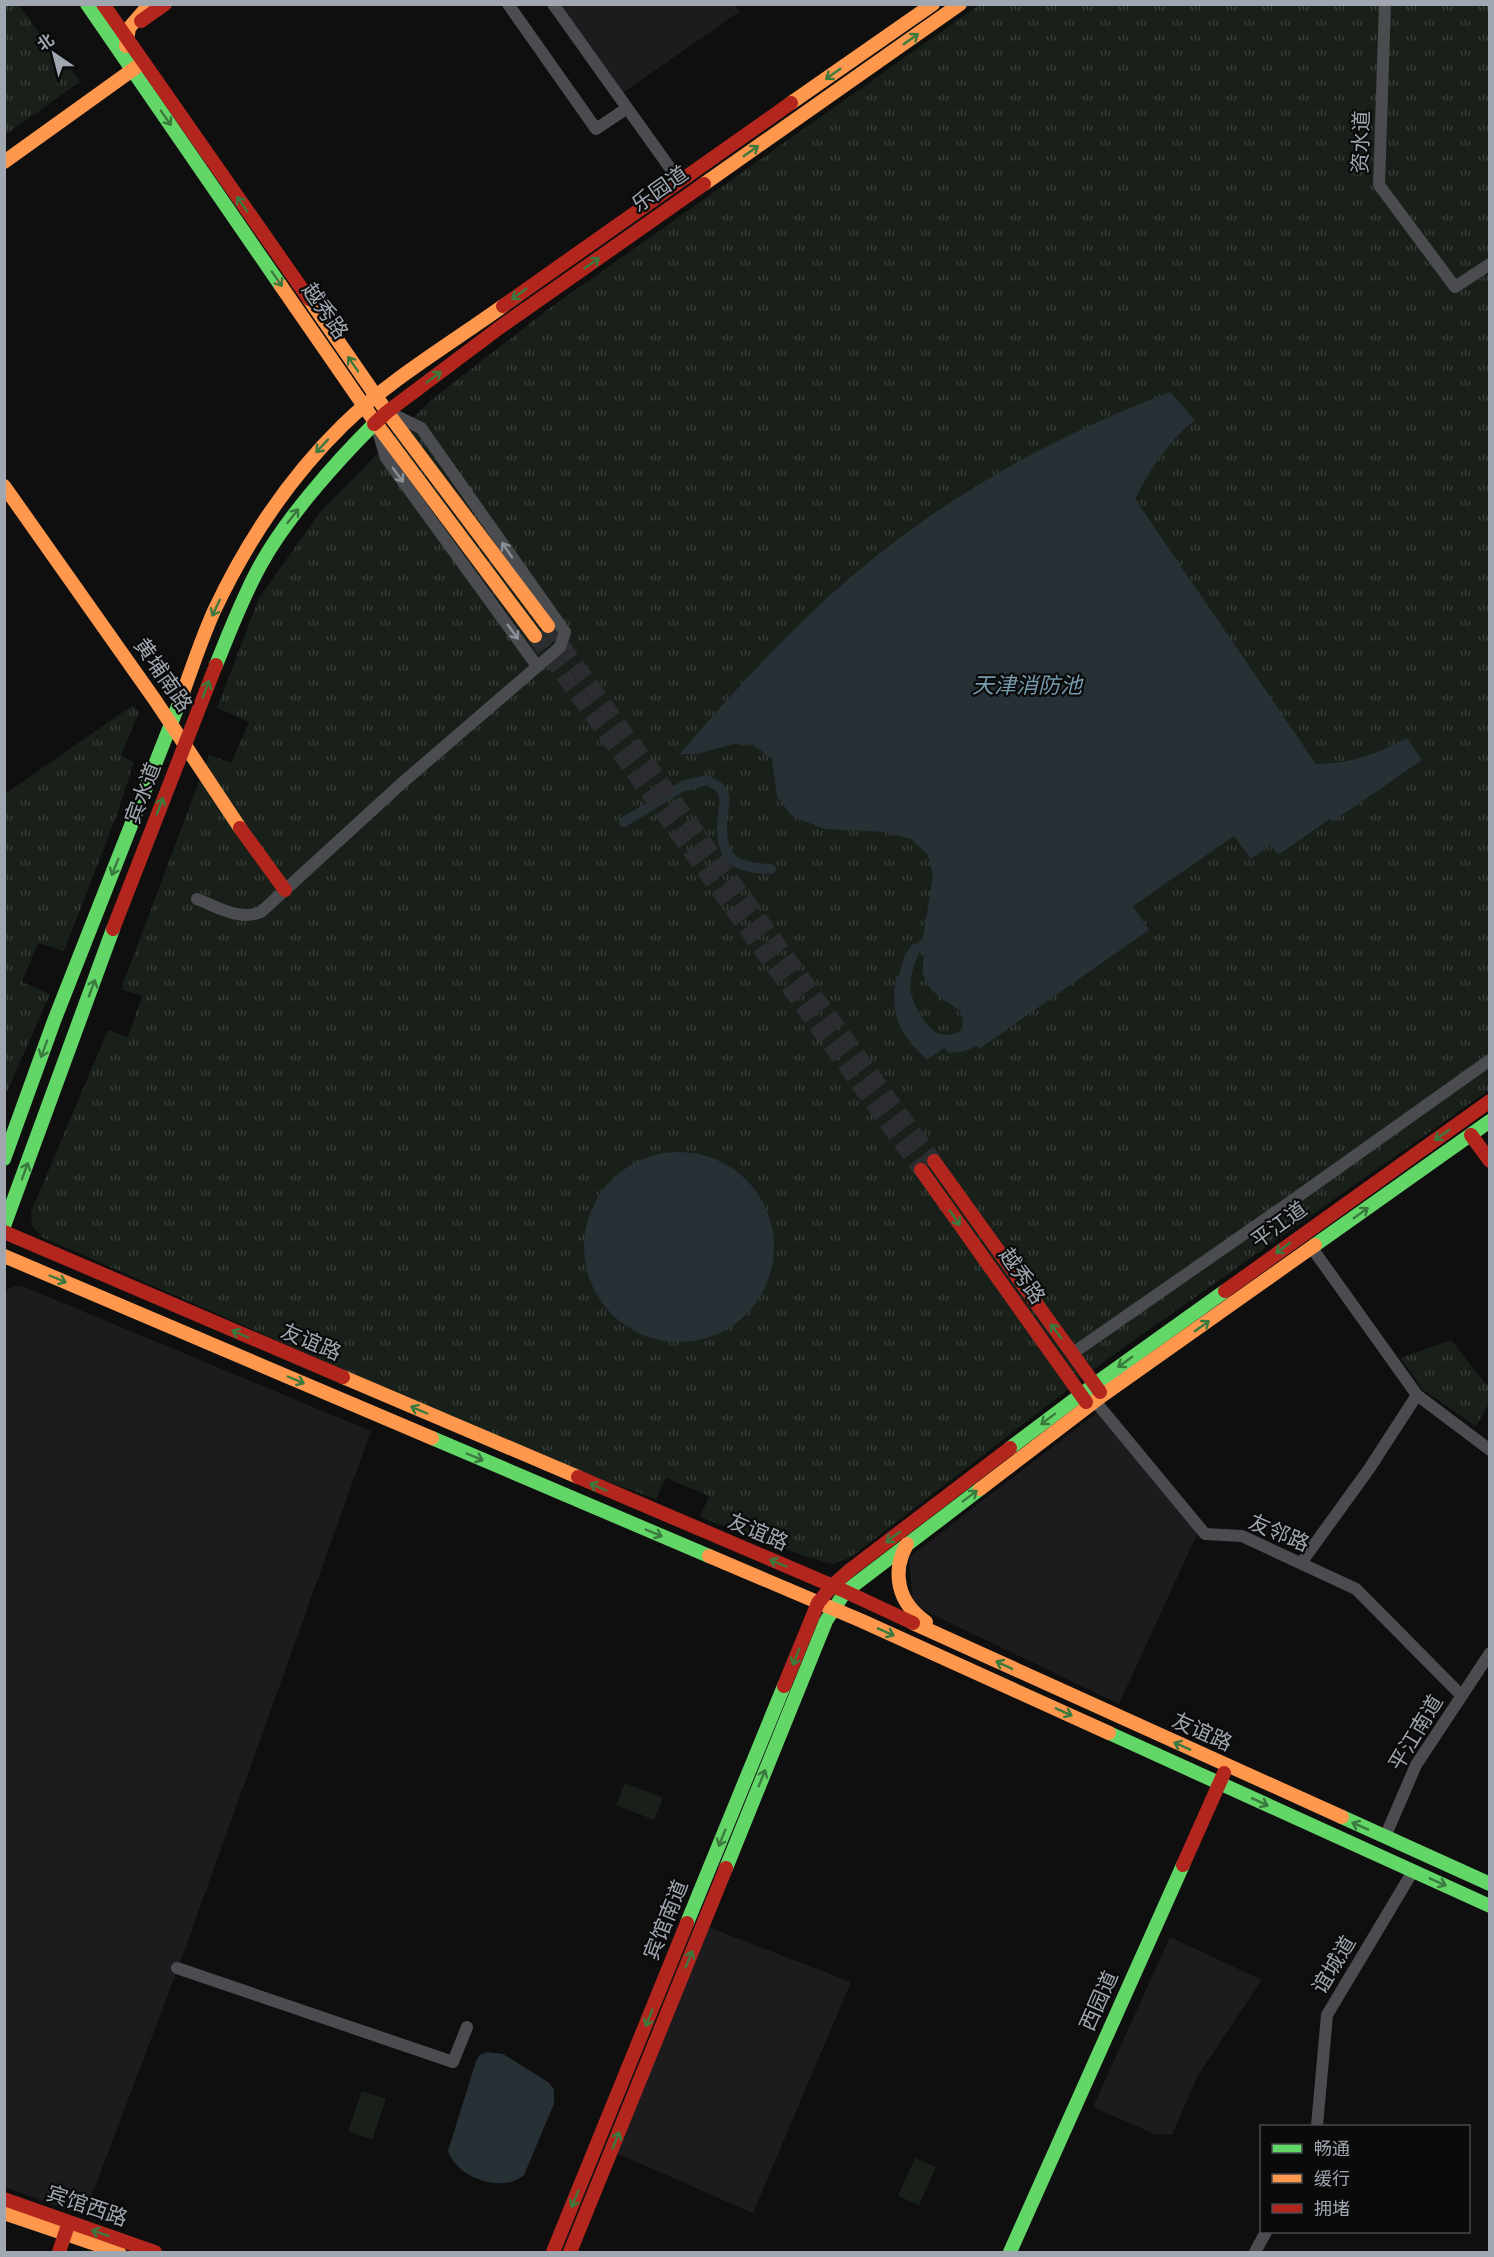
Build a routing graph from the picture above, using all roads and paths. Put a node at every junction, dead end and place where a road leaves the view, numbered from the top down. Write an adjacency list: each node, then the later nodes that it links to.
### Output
1 (87, 4): 9 (main road, 越秀路)
2 (103, 4): 9 (main road, 越秀路)
3 (508, 4): 11 (street)
4 (554, 4): 11 (street)
5 (933, 4): 14 (main road, 乐园道, one-way to 14)
6 (960, 4): 15 (main road, 乐园道, one-way to 6)
7 (1385, 4): 16 (street, 资水道)
8 (154, 7): 9 (main road); 10 (main road)
9 (119, 34): 10 (main road, 越秀路)
10 (134, 62): 12 (main road); 13 (main road); 17 (main road, 越秀路, one-way to 10); 18 (main road, 越秀路, one-way to 18)
11 (626, 109): 14 (street)
12 (4, 152)
13 (4, 162)
14 (680, 182): 15 (main road); 17 (main road, 乐园道, one-way to 17)
15 (689, 194): 19 (main road, 乐园道, one-way to 15)
16 (1490, 264)
17 (376, 396): 18 (main road, 乐园道); 19 (main road, 越秀路)
18 (364, 406): 20 (main road, 越秀路); 26 (main road, 宾水道, one-way to 26)
19 (387, 412): 20 (main road, 宾水道); 23 (main road, 越秀路); 25 (street, one-way to 19)
20 (375, 422): 24 (main road, 越秀路); 25 (street, one-way to 25); 27 (main road, 宾水道, one-way to 20)
21 (4, 486): 26 (main road, 黄埔南路)
22 (4, 499): 26 (main road, 黄埔南路)
23 (548, 626)
24 (536, 636)
25 (537, 665): 28 (street)
26 (170, 729): 27 (main road, 黄埔南路); 34 (main road, 宾水道, one-way to 34)
27 (183, 749): 28 (main road, 黄埔南路); 38 (main road, 宾水道, one-way to 27)
28 (281, 892): 29 (street)
29 (198, 896)
30 (1490, 1060): 42 (street)
31 (1490, 1101): 44 (main road, 平江道, one-way to 44)
32 (1490, 1121): 33 (main road, 平江道)
33 (1471, 1135): 36 (main road); 40 (main road, 平江道, one-way to 33)
34 (4, 1159)
35 (934, 1161): 42 (main road, 越秀路, one-way to 35)
36 (1490, 1161)
37 (921, 1170): 44 (main road, 越秀路, one-way to 44)
38 (4, 1226)
39 (4, 1232): 48 (main road, 友谊路, one-way to 39)
40 (1312, 1248): 43 (street); 44 (main road, 平江道, one-way to 40)
41 (4, 1256): 50 (main road, 友谊路, one-way to 50)
42 (1073, 1353): 44 (main road, 越秀路)
43 (1417, 1395): 45 (street); 47 (street)
44 (1092, 1396): 46 (main road, 宾馆南道, one-way to 44); 47 (street, 友邻路); 48 (main road, 宾馆南道, one-way to 48)
45 (1490, 1450)
46 (907, 1544): 49 (main road, 宾馆南道); 52 (main road)
47 (1301, 1563): 54 (street, 友邻路)
48 (832, 1586): 49 (main road, 友谊路); 50 (main road, 宾馆南道)
49 (845, 1592): 51 (main road, 宾馆南道); 52 (main road, 友谊路)
50 (818, 1603): 51 (main road, 友谊路); 71 (main road, 宾馆南道, one-way to 71)
51 (832, 1609): 56 (main road, 友谊路, one-way to 56); 72 (main road, 宾馆南道, one-way to 51)
52 (958, 1644): 55 (main road, 友谊路, one-way to 52)
53 (1490, 1653): 54 (street, 平江南道)
54 (1461, 1695): 57 (street, 平江南道)
55 (1231, 1768): 56 (main road, 西园道); 57 (main road, 友谊路, one-way to 55)
56 (1223, 1785): 58 (main road, 友谊路, one-way to 58); 73 (main road, 西园道); 74 (main road, 西园道)
57 (1385, 1837): 59 (main road, 友谊路)
58 (1413, 1871): 60 (main road, 友谊路, one-way to 60); 63 (street, 谊城道)
59 (1490, 1884)
60 (1490, 1906)
61 (177, 1968): 62 (street)
62 (467, 2027)
63 (1317, 2125)
64 (4, 2199): 66 (main road, 宾馆西路)
65 (4, 2213): 66 (main road, 宾馆西路)
66 (67, 2228): 68 (main road); 69 (main road, 宾馆西路); 70 (main road, 宾馆西路, one-way to 66)
67 (1265, 2233): 75 (street)
68 (59, 2253)
69 (119, 2253)
70 (155, 2253)
71 (553, 2253)
72 (570, 2253)
73 (1010, 2253)
74 (1020, 2253)
75 (1254, 2253)

